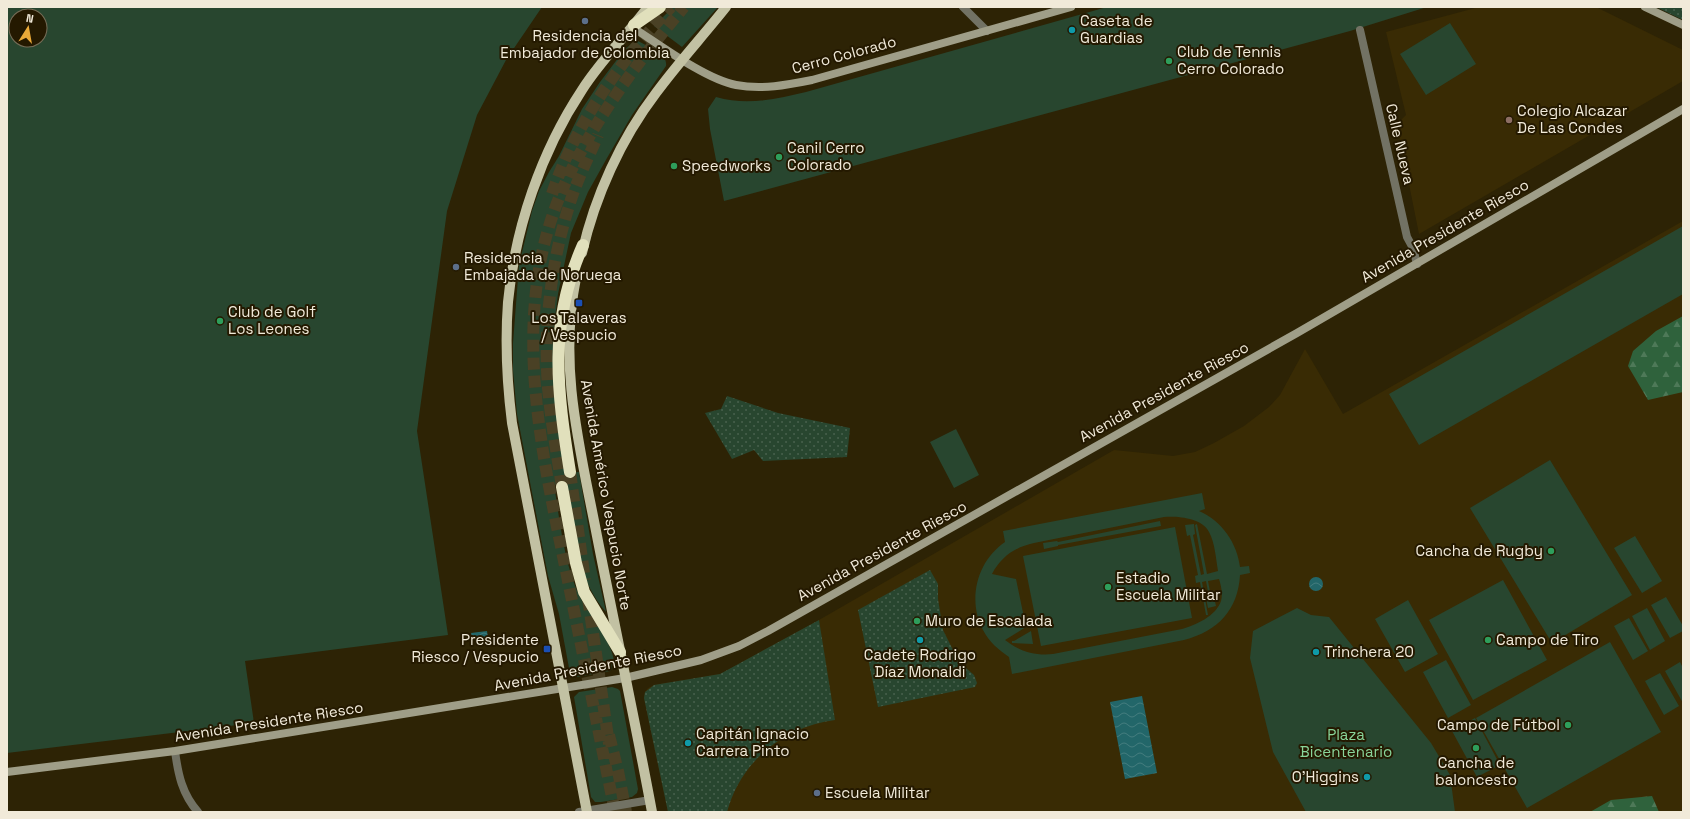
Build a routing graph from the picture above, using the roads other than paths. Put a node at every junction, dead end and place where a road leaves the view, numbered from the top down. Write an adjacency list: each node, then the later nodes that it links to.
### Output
1 (648, 7): 8 (main road)
2 (660, 7): 8 (highway)
3 (726, 7): 11 (main road, Avenida Américo Vespucio Norte)
4 (963, 7): 10 (street)
5 (1071, 7): 10 (main road, Cerro Colorado)
6 (1645, 7): 7 (main road)
7 (1683, 25)
8 (633, 26): 11 (main road, Cerro Colorado); 19 (main road)
9 (1360, 30): 14 (street, Calle Nueva)
10 (987, 31): 11 (main road, Cerro Colorado)
11 (684, 59): 13 (main road, Avenida Américo Vespucio Norte)
12 (1683, 109): 14 (main road, Avenida Presidente Riesco)
13 (583, 246): 15 (highway); 17 (main road, Avenida Américo Vespucio Norte)
14 (1417, 264): 18 (main road, Avenida Presidente Riesco)
15 (570, 472)
16 (562, 487): 17 (highway)
17 (620, 652): 18 (main road, Avenida Américo Vespucio Norte)
18 (625, 678): 19 (main road, Avenida Presidente Riesco); 22 (main road, Avenida Américo Vespucio Norte)
19 (564, 688): 20 (main road, Avenida Presidente Riesco); 24 (main road)
20 (175, 751): 21 (main road, Avenida Presidente Riesco); 23 (street)
21 (7, 772)
22 (650, 800): 24 (street); 25 (main road, Avenida Américo Vespucio Norte)
23 (198, 812)
24 (584, 812)
25 (652, 812)

